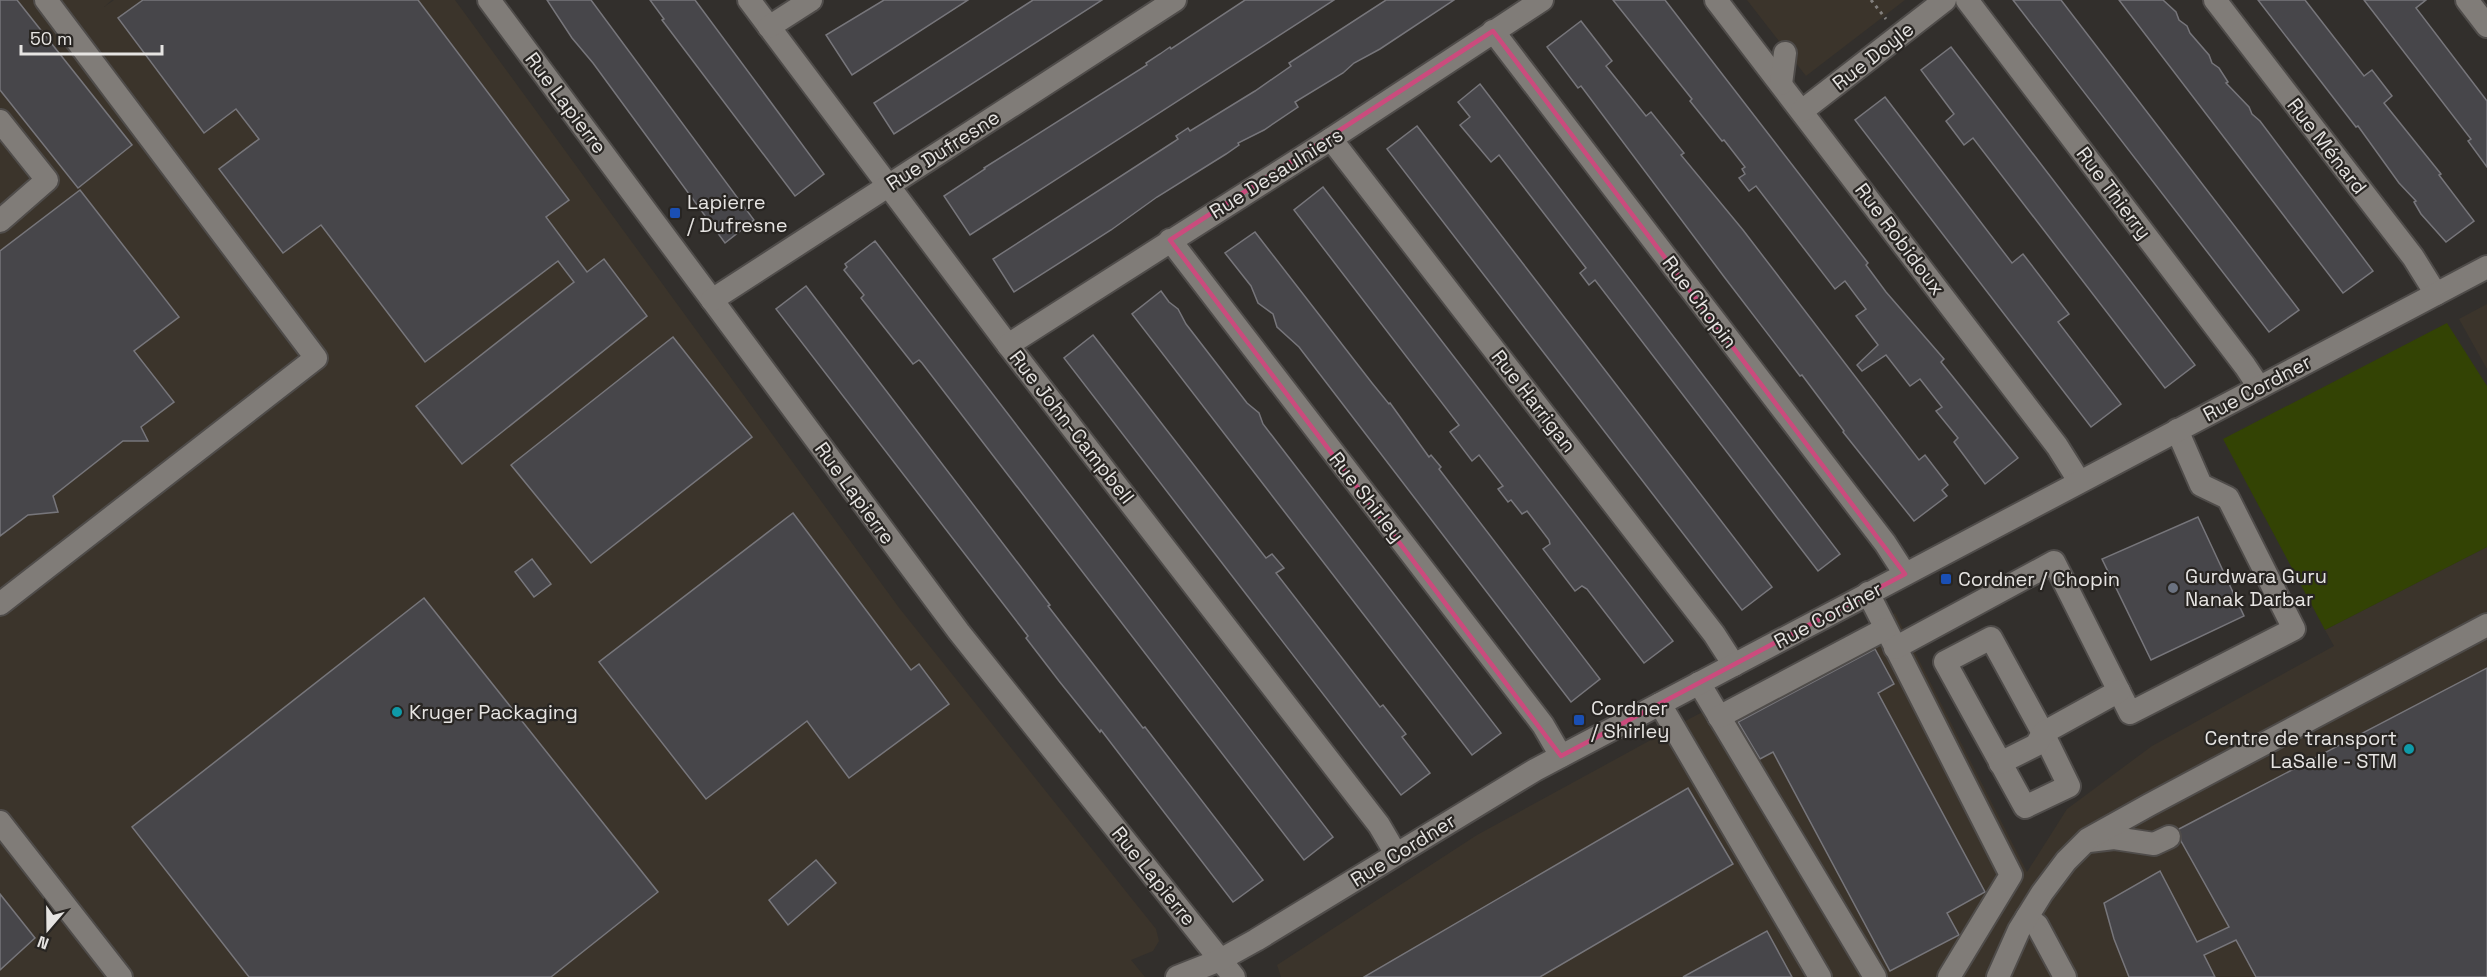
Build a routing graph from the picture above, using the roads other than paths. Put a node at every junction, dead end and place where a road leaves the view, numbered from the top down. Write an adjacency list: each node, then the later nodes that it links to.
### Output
1 (46, 0): 32 (street)
2 (489, 0): 25 (street, Rue Lapierre)
3 (749, 0): 13 (street, Rue John-Campbell)
4 (811, 0): 13 (street)
5 (1175, 0): 20 (street, Rue Dufresne)
6 (1542, 0): 14 (street, Rue Desaulniers)
7 (1716, 0): 16 (street, Rue Robidoux)
8 (1945, 0): 17 (street, Rue Doyle)
9 (1967, 0): 27 (street, Rue Thierry)
10 (2215, 0): 24 (street, Rue Ménard)
11 (2467, 0): 12 (street)
12 (2487, 26)
13 (769, 27): 20 (street, Rue John-Campbell)
14 (1493, 31): 19 (street, Rue Desaulniers); 30 (street, Rue Chopin)
15 (1785, 53): 16 (street)
16 (1781, 84): 17 (street, Rue Robidoux)
17 (1802, 111): 29 (street, Rue Robidoux)
18 (0, 121): 21 (street)
19 (1331, 139): 22 (street, Rue Desaulniers); 37 (street, Rue Harrigan)
20 (888, 186): 25 (street, Rue Dufresne); 26 (street, Rue John-Campbell)
21 (0, 220)
22 (1170, 240): 26 (street, Rue Desaulniers); 43 (street, Rue Shirley)
23 (2487, 267): 24 (street, Rue Cordner)
24 (2436, 294): 27 (street, Rue Cordner)
25 (712, 300): 50 (street, Rue Lapierre)
26 (1008, 345): 48 (street, Rue John-Campbell)
27 (2259, 387): 28 (street, Rue Cordner)
28 (2177, 430): 29 (street, Rue Cordner); 39 (street)
29 (2079, 481): 30 (street, Rue Cordner)
30 (1905, 574): 31 (street, Rue Cordner)
31 (1868, 593): 35 (street); 37 (street, Rue Cordner)
32 (0, 604)
33 (1948, 620): 35 (street); 36 (street); 39 (street)
34 (2487, 625): 47 (street)
35 (1890, 639): 41 (street); 55 (street)
36 (1964, 651): 42 (street); 44 (street)
37 (1734, 665): 38 (street, Rue Cordner)
38 (1699, 684): 40 (street, Rue Cordner); 41 (street)
39 (2119, 691): 42 (street)
40 (1660, 704): 43 (street, Rue Cordner); 53 (street)
41 (1719, 717): 54 (street)
42 (2043, 733): 44 (street); 44 (street)
43 (1562, 756): 48 (street, Rue Cordner)
44 (2001, 764)
45 (0, 822): 51 (street)
46 (2169, 837): 47 (street)
47 (2086, 841): 49 (street)
48 (1396, 854): 50 (street, Rue Cordner)
49 (2027, 917): 56 (street); 57 (street)
50 (1227, 968): 52 (street, Rue Cordner)
51 (121, 977)
52 (1177, 977)
53 (1820, 977)
54 (1875, 977)
55 (1949, 977)
56 (1998, 977)
57 (2065, 977)

